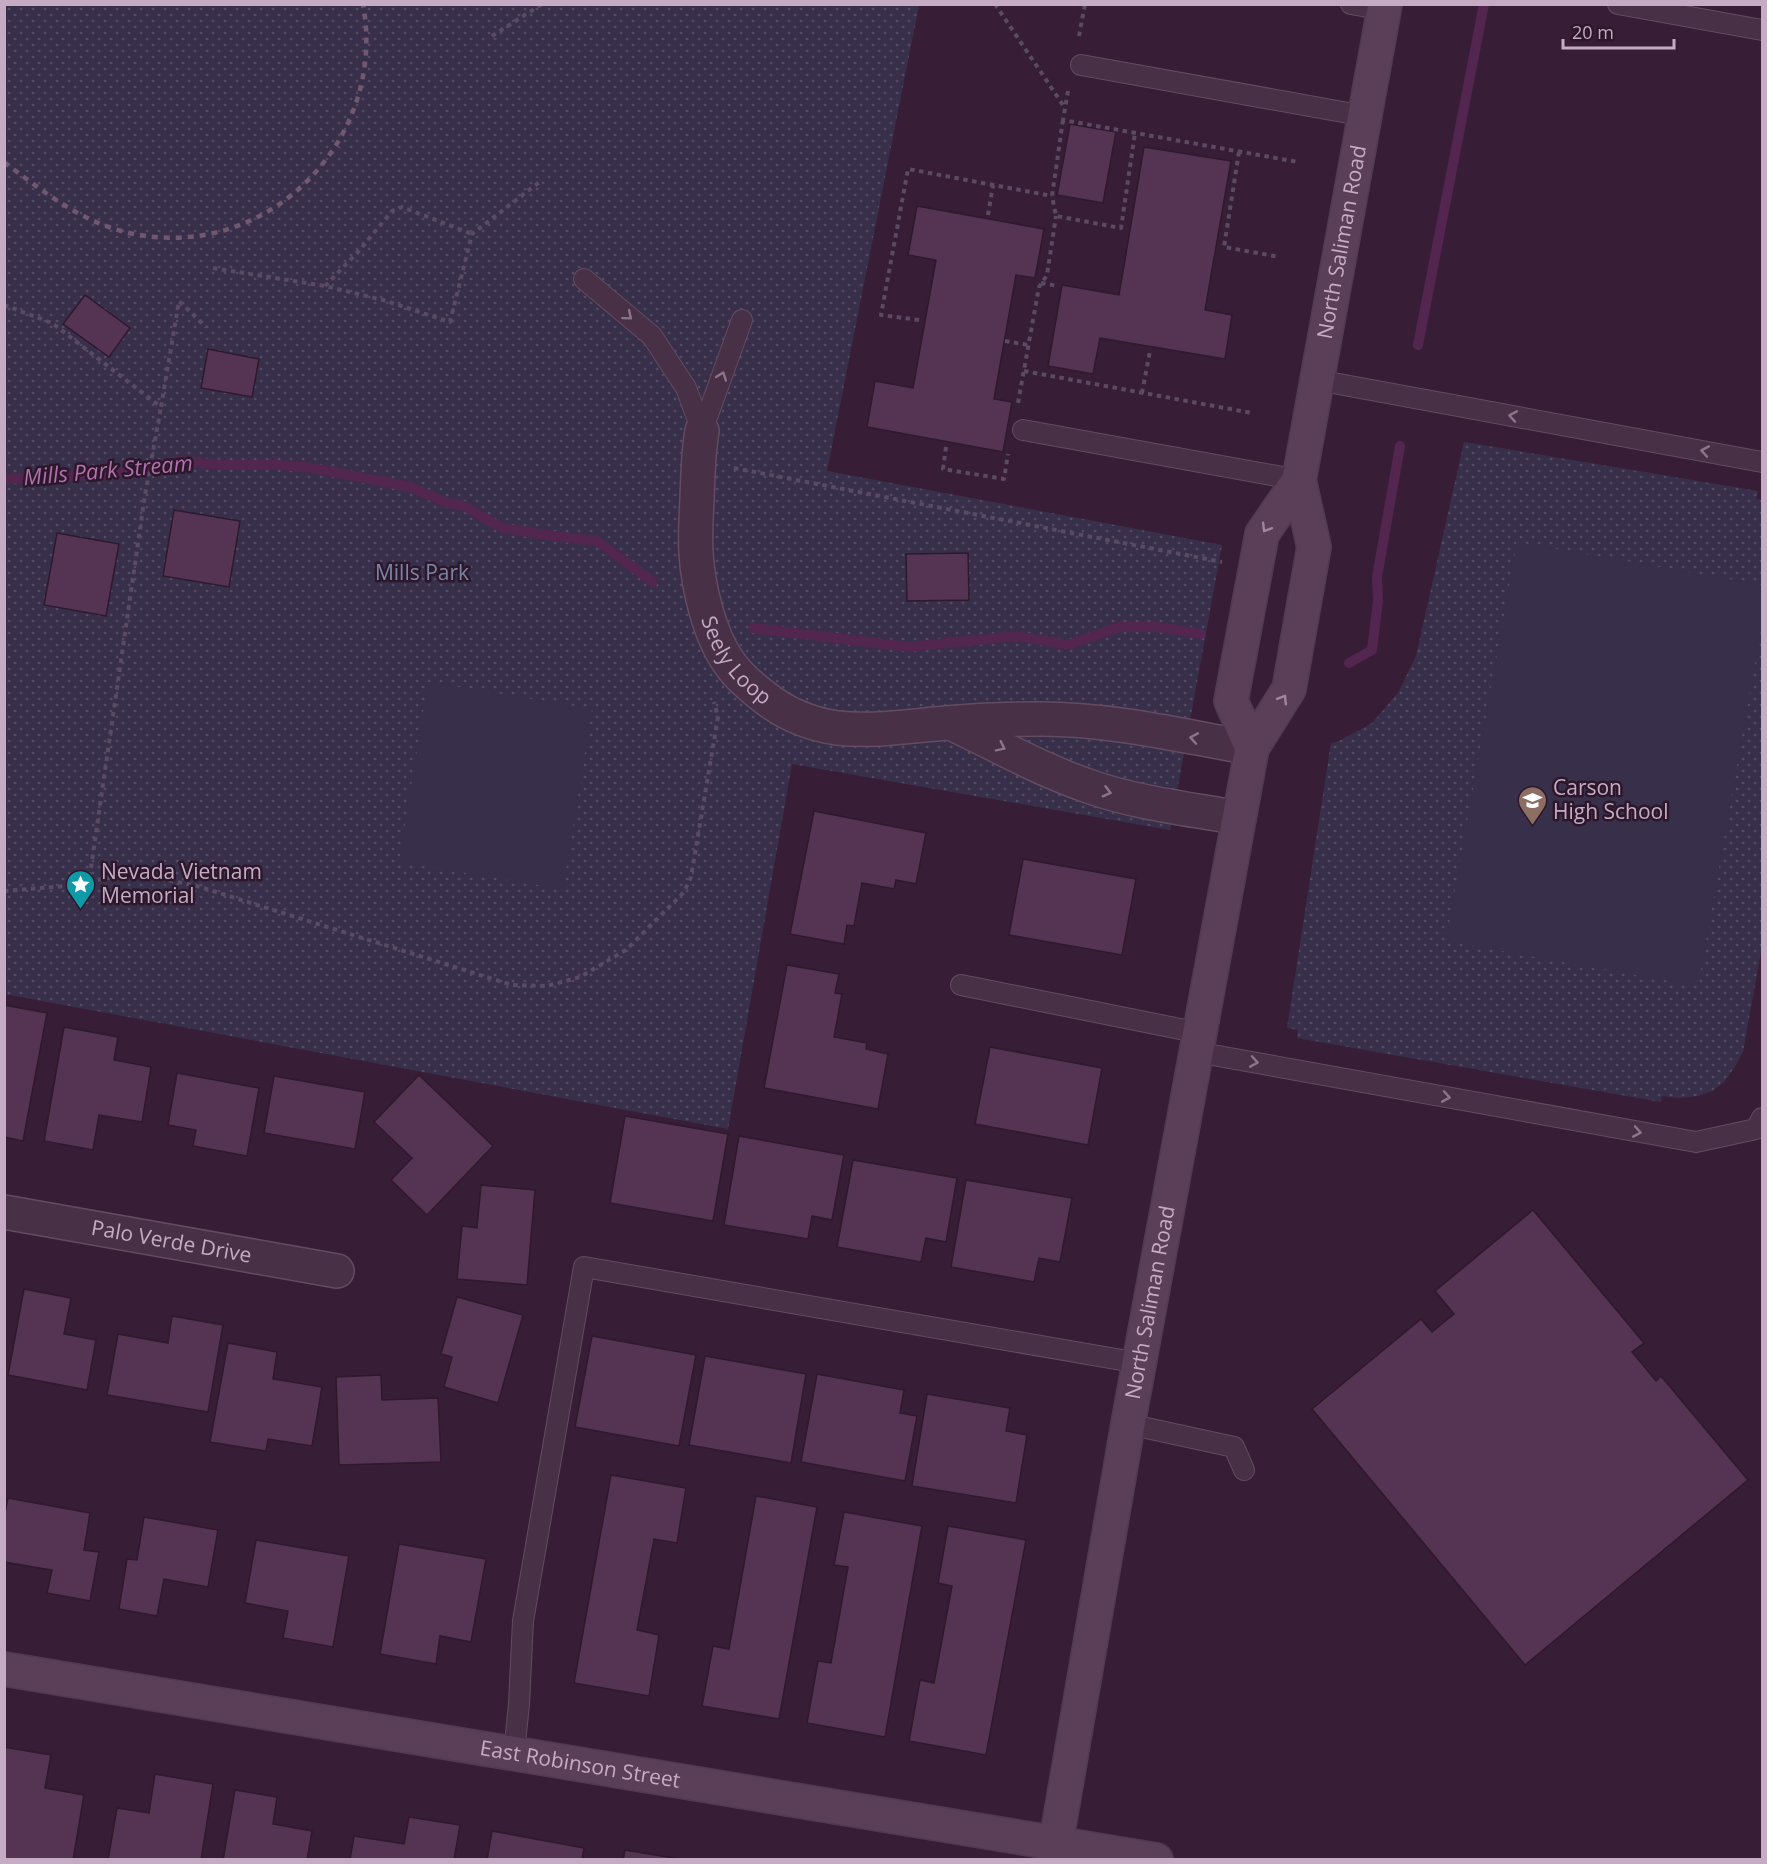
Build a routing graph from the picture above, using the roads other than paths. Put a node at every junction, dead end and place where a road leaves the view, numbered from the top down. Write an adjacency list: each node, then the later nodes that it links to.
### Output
1 (1351, 4): 3 (lane)
2 (1618, 4): 4 (lane)
3 (1385, 7): 6 (main road, North Saliman Road)
4 (1762, 30)
5 (1081, 65): 6 (lane)
6 (1365, 116): 9 (main road, North Saliman Road)
7 (584, 279): 11 (lane, Seely Loop, one-way to 11)
8 (742, 320): 11 (lane, Seely Loop, one-way to 8)
9 (1317, 380): 12 (lane, one-way to 9); 13 (main road, North Saliman Road)
10 (1023, 430): 13 (lane)
11 (701, 446): 14 (street, Seely Loop)
12 (1762, 462)
13 (1299, 480): 15 (main road, North Saliman Road, one-way to 13); 15 (main road, North Saliman Road, one-way to 15)
14 (949, 722): 15 (street, Seely Loop, one-way to 14); 16 (street, one-way to 16)
15 (1252, 748): 16 (main road, North Saliman Road)
16 (1239, 818): 18 (main road, North Saliman Road)
17 (962, 985): 18 (lane)
18 (1198, 1042): 19 (lane, one-way to 19); 22 (main road, North Saliman Road)
19 (1762, 1118)
20 (4, 1212): 21 (street, Palo Verde Drive)
21 (337, 1271)
22 (1139, 1363): 23 (main road, North Saliman Road); 26 (lane)
23 (1128, 1424): 24 (lane); 27 (main road, North Saliman Road)
24 (1244, 1470)
25 (4, 1669): 26 (main road, East Robinson Street)
26 (514, 1753): 27 (main road, East Robinson Street)
27 (1054, 1851): 28 (main road, East Robinson Street)
28 (1156, 1860)

